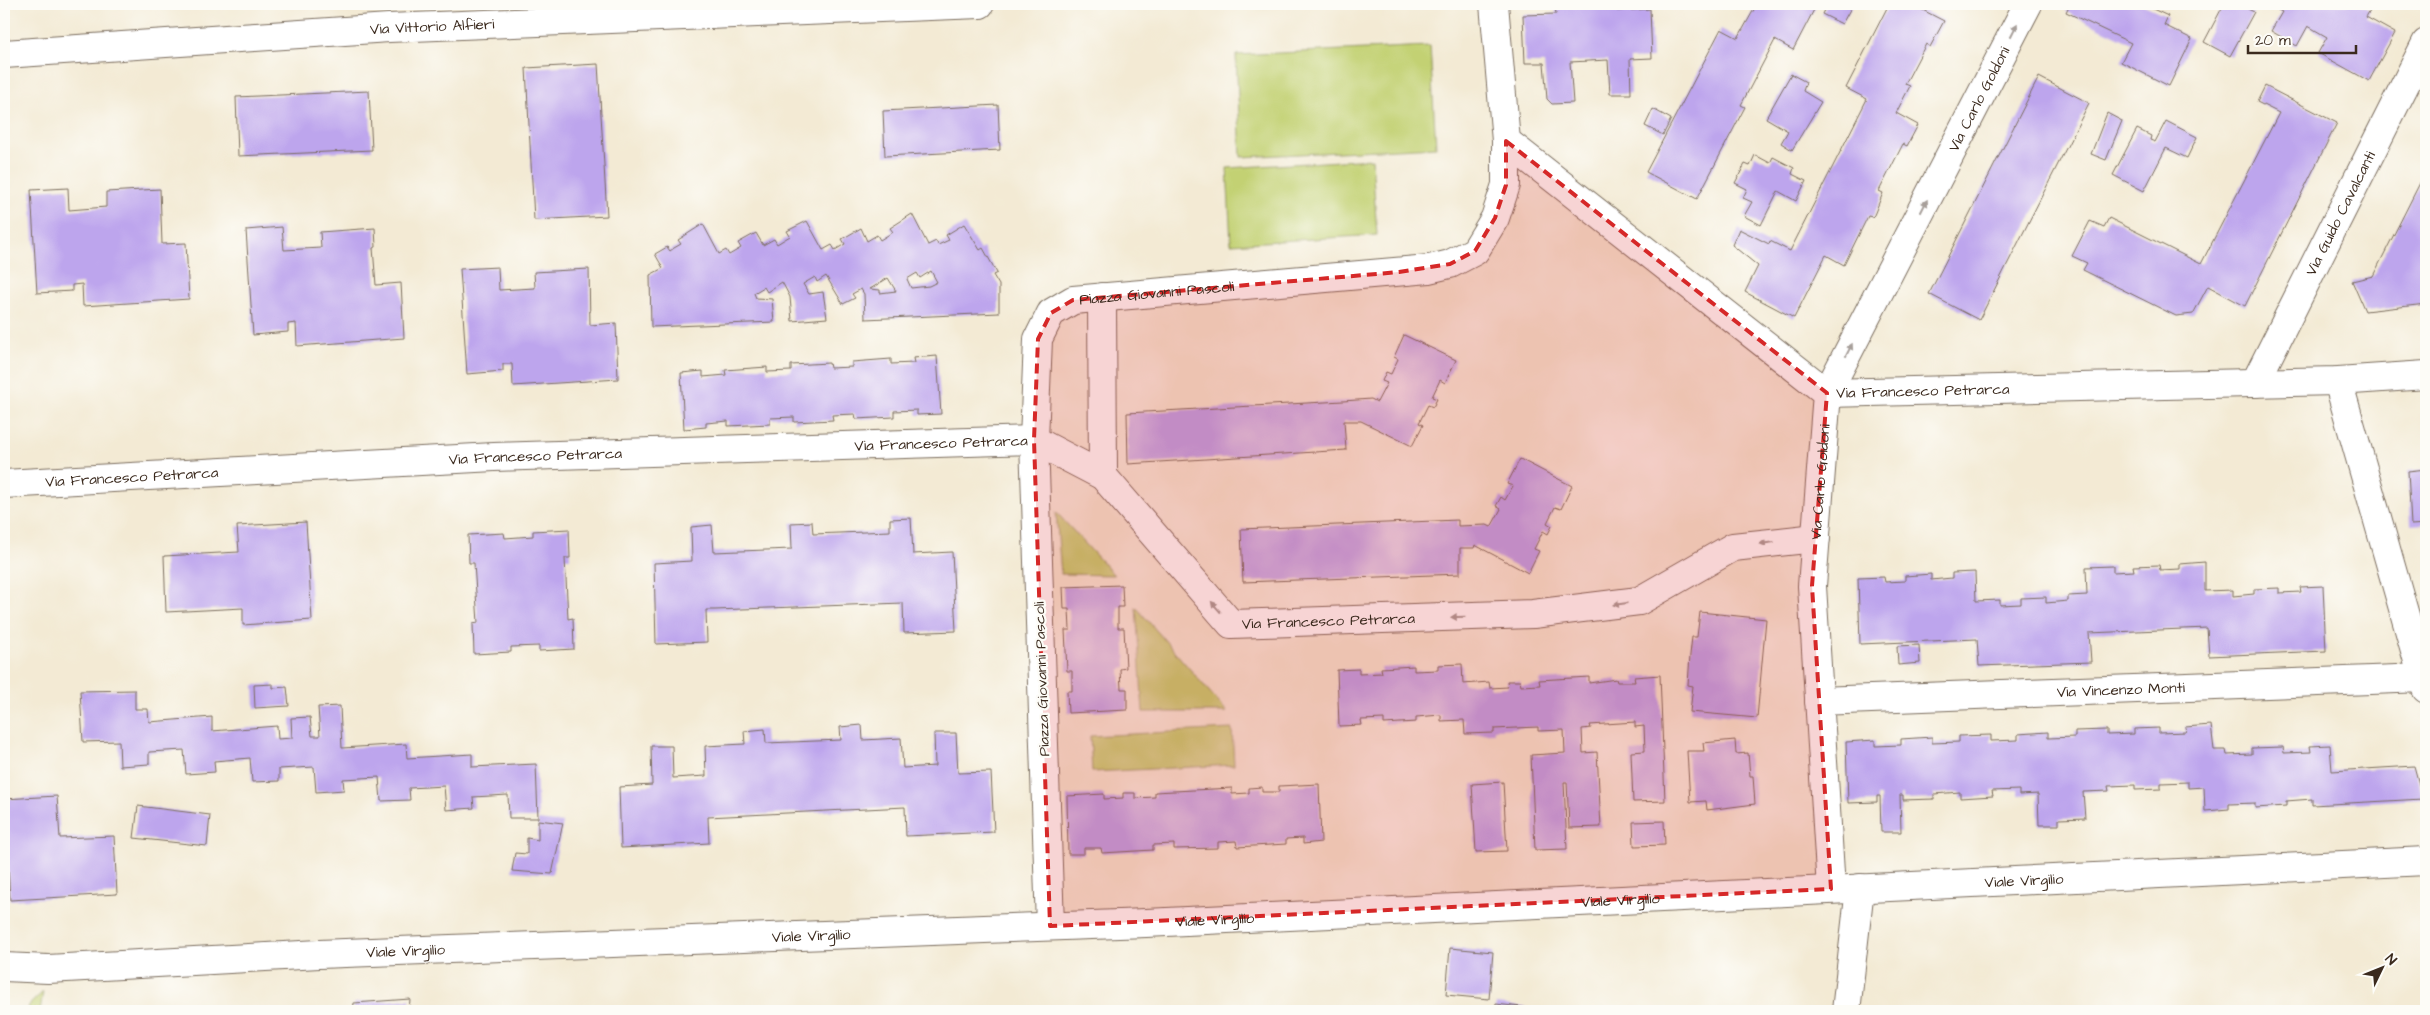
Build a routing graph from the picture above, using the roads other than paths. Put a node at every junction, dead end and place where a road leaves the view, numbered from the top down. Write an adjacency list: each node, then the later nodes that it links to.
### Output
1 (980, 4): 4 (street, Via Vittorio Alfieri)
2 (1494, 4): 7 (street, Piazza Giovanni Pascoli)
3 (2028, 4): 12 (street, Via Carlo Goldoni, one-way to 3)
4 (673, 10): 6 (street, Via Vittorio Alfieri)
5 (2426, 43): 11 (street, Via Guido Cavalcanti)
6 (4, 54)
7 (1506, 141): 8 (street, Piazza Giovanni Pascoli); 12 (street, Via Francesco Petrarca)
8 (1102, 297): 13 (street, Piazza Giovanni Pascoli); 14 (street)
9 (2426, 375): 10 (street, Via Francesco Petrarca)
10 (2338, 381): 11 (street, Via Francesco Petrarca); 17 (street)
11 (2255, 383): 12 (street, Via Francesco Petrarca)
12 (1827, 394): 16 (street, Via Carlo Goldoni)
13 (1034, 440): 14 (street, Via Francesco Petrarca); 15 (street, Via Francesco Petrarca); 22 (street, Piazza Giovanni Pascoli)
14 (1103, 476): 16 (street, Via Francesco Petrarca, one-way to 14)
15 (4, 484)
16 (1816, 538): 18 (street, Via Carlo Goldoni)
17 (2425, 683): 18 (street, Via Vincenzo Monti)
18 (1819, 701): 21 (street, Via Carlo Goldoni)
19 (2426, 861): 20 (street, Viale Virgilio)
20 (1860, 888): 21 (street, Viale Virgilio); 24 (street)
21 (1831, 889): 22 (street, Viale Virgilio)
22 (1050, 926): 23 (street, Viale Virgilio)
23 (4, 967)
24 (1846, 1011)

